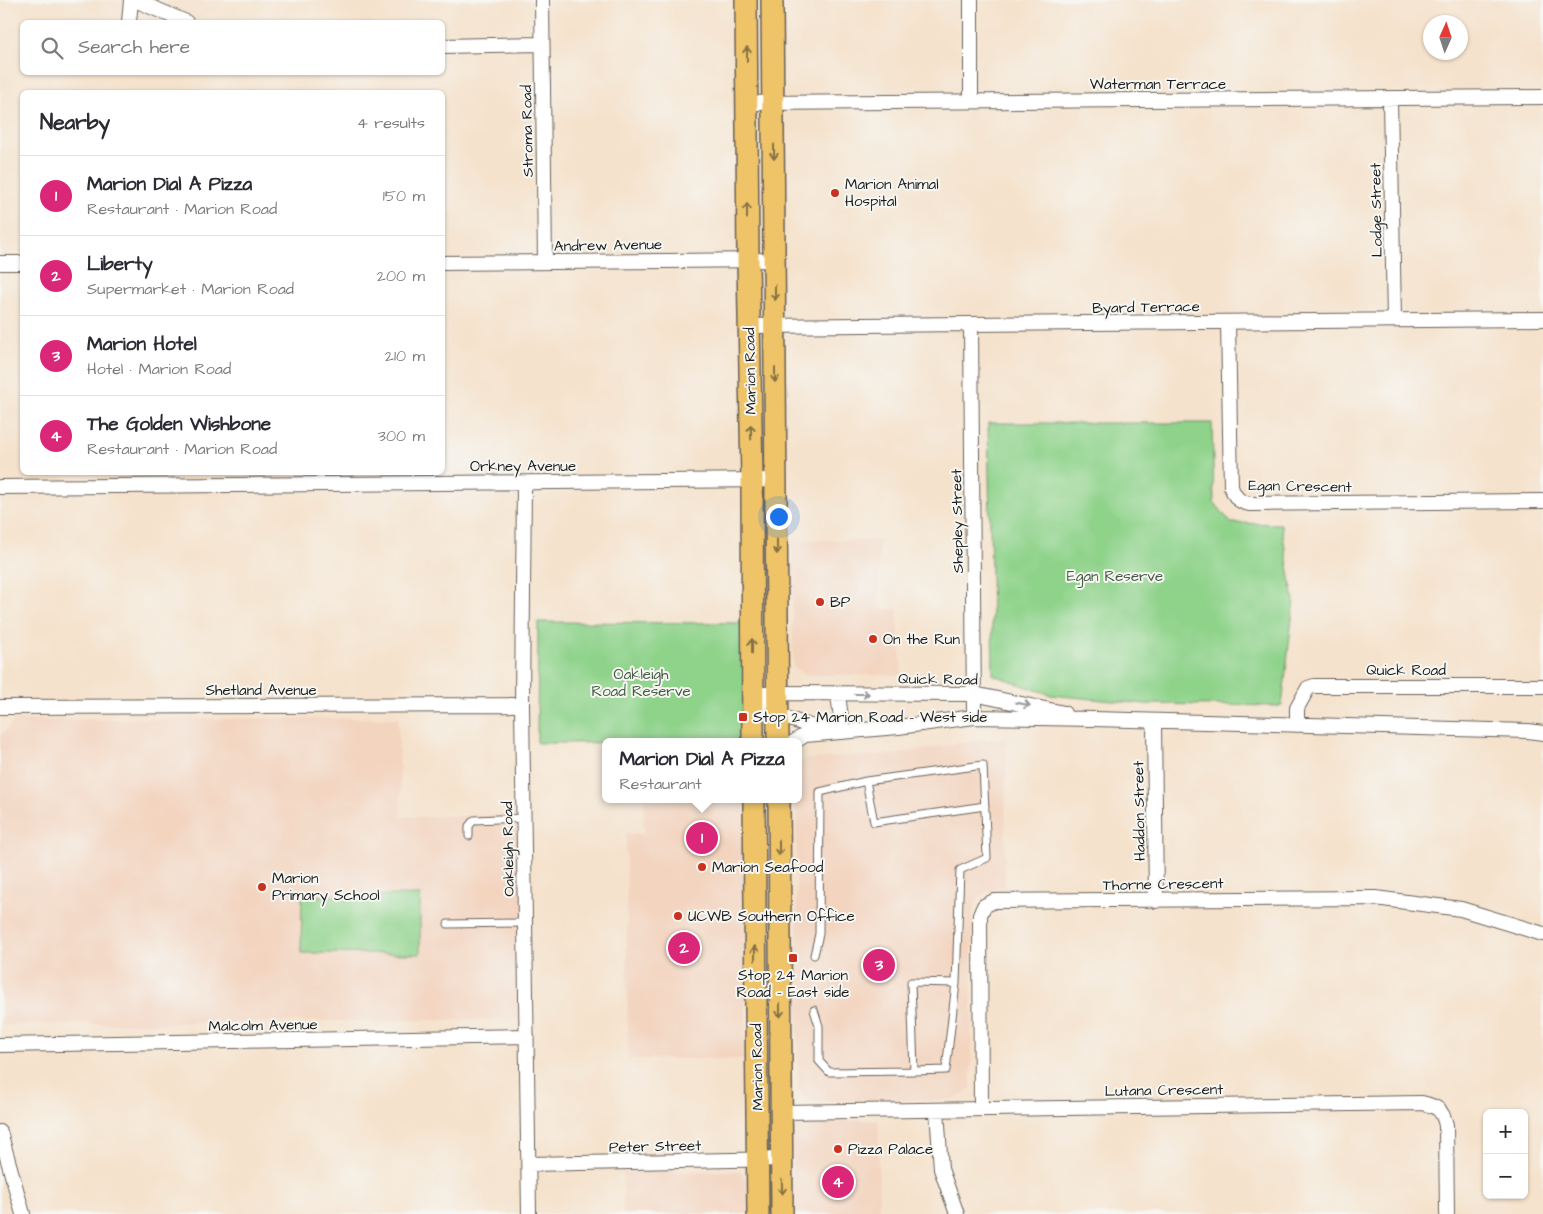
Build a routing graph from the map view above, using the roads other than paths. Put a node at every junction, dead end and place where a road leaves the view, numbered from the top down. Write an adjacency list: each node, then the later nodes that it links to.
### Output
1 (131, 0): 7 (street)
2 (135, 0): 8 (street)
3 (542, 0): 9 (street, Stroma Road)
4 (746, 0): 14 (main road, Marion Road, one-way to 4)
5 (772, 0): 15 (main road, Marion Road)
6 (971, 0): 13 (street)
7 (129, 20)
8 (181, 20)
9 (542, 44): 10 (street); 18 (street, Stroma Road)
10 (445, 46)
11 (1543, 97): 12 (street, Waterman Terrace)
12 (1390, 99): 13 (street, Waterman Terrace); 23 (street, Lodge Street)
13 (971, 101): 15 (street, Waterman Terrace)
14 (747, 103): 15 (street, Waterman Terrace); 16 (main road, Marion Road, one-way to 14)
15 (773, 103): 17 (main road, Marion Road, one-way to 17)
16 (748, 260): 17 (street, Andrew Avenue); 18 (street, Andrew Avenue); 26 (main road, Marion Road)
17 (774, 260): 27 (main road, Marion Road, one-way to 27)
18 (546, 262): 21 (street, Andrew Avenue)
19 (0, 263): 20 (street)
20 (20, 263)
21 (445, 263)
22 (1543, 319): 23 (street, Byard Terrace)
23 (1394, 320): 24 (street, Byard Terrace)
24 (1228, 322): 25 (street, Byard Terrace); 33 (street, Egan Crescent)
25 (971, 324): 27 (street, Byard Terrace); 37 (street, Shepley Street)
26 (750, 326): 27 (street, Byard Terrace); 29 (main road, Marion Road, one-way to 26)
27 (775, 326): 30 (main road, Marion Road, one-way to 30)
28 (424, 478): 31 (street, Orkney Avenue); 32 (street, Orkney Avenue)
29 (752, 480): 30 (street, Orkney Avenue); 31 (street, Orkney Avenue); 36 (main road, Marion Road, one-way to 29)
30 (776, 480): 35 (main road, Marion Road, one-way to 35)
31 (524, 483): 39 (street, Oakleigh Road)
32 (0, 487)
33 (1543, 502)
34 (1543, 686): 45 (street, Quick Road)
35 (778, 693): 36 (street, Quick Road); 38 (street, Quick Road); 41 (main road, Marion Road)
36 (752, 694): 41 (street, Quick Road); 48 (main road, Marion Road)
37 (974, 694): 38 (street, Quick Road, one-way to 37); 42 (street, Shepley Street); 43 (street, Quick Road, one-way to 43)
38 (838, 695): 46 (street)
39 (522, 705): 40 (street, Shetland Avenue); 55 (street, Oakleigh Road)
40 (0, 707)
41 (778, 715): 46 (street, Quick Road); 49 (main road, Marion Road)
42 (974, 717): 43 (street, Quick Road); 46 (street, Quick Road)
43 (1094, 719): 44 (street, Quick Road)
44 (1154, 721): 45 (street, Quick Road); 57 (street, Haddon Street)
45 (1297, 725): 47 (street, Quick Road)
46 (843, 732): 50 (street, Quick Road)
47 (1543, 733)
48 (753, 738)
49 (778, 738)
50 (801, 738)
51 (866, 781): 54 (lane); 54 (lane); 61 (lane)
52 (754, 803): 71 (main road, Marion Road, one-way to 52)
53 (779, 803): 69 (main road, Marion Road, one-way to 69)
54 (985, 806): 62 (lane)
55 (524, 818): 56 (lane); 58 (street, Oakleigh Road)
56 (469, 836)
57 (1156, 901): 60 (street, Thorne Crescent); 67 (street, Thorne Crescent)
58 (525, 923): 59 (lane); 64 (street, Oakleigh Road)
59 (448, 924)
60 (1543, 934)
61 (814, 955)
62 (956, 983): 66 (lane); 66 (lane)
63 (814, 1010): 66 (lane)
64 (527, 1036): 65 (street, Malcolm Avenue); 73 (street, Oakleigh Road)
65 (0, 1045)
66 (914, 1071)
67 (981, 1109): 68 (street, Lutana Crescent); 79 (street, Lutana Crescent)
68 (938, 1110): 69 (street, Lutana Crescent); 78 (street)
69 (781, 1112): 72 (main road, Marion Road)
70 (0, 1132): 74 (street)
71 (758, 1160): 72 (street, Peter Street); 73 (street, Peter Street); 76 (main road, Marion Road)
72 (782, 1160): 77 (main road, Marion Road, one-way to 77)
73 (529, 1164): 75 (street, Oakleigh Road)
74 (23, 1214)
75 (530, 1214)
76 (758, 1214)
77 (782, 1214)
78 (957, 1214)
79 (1447, 1214)

